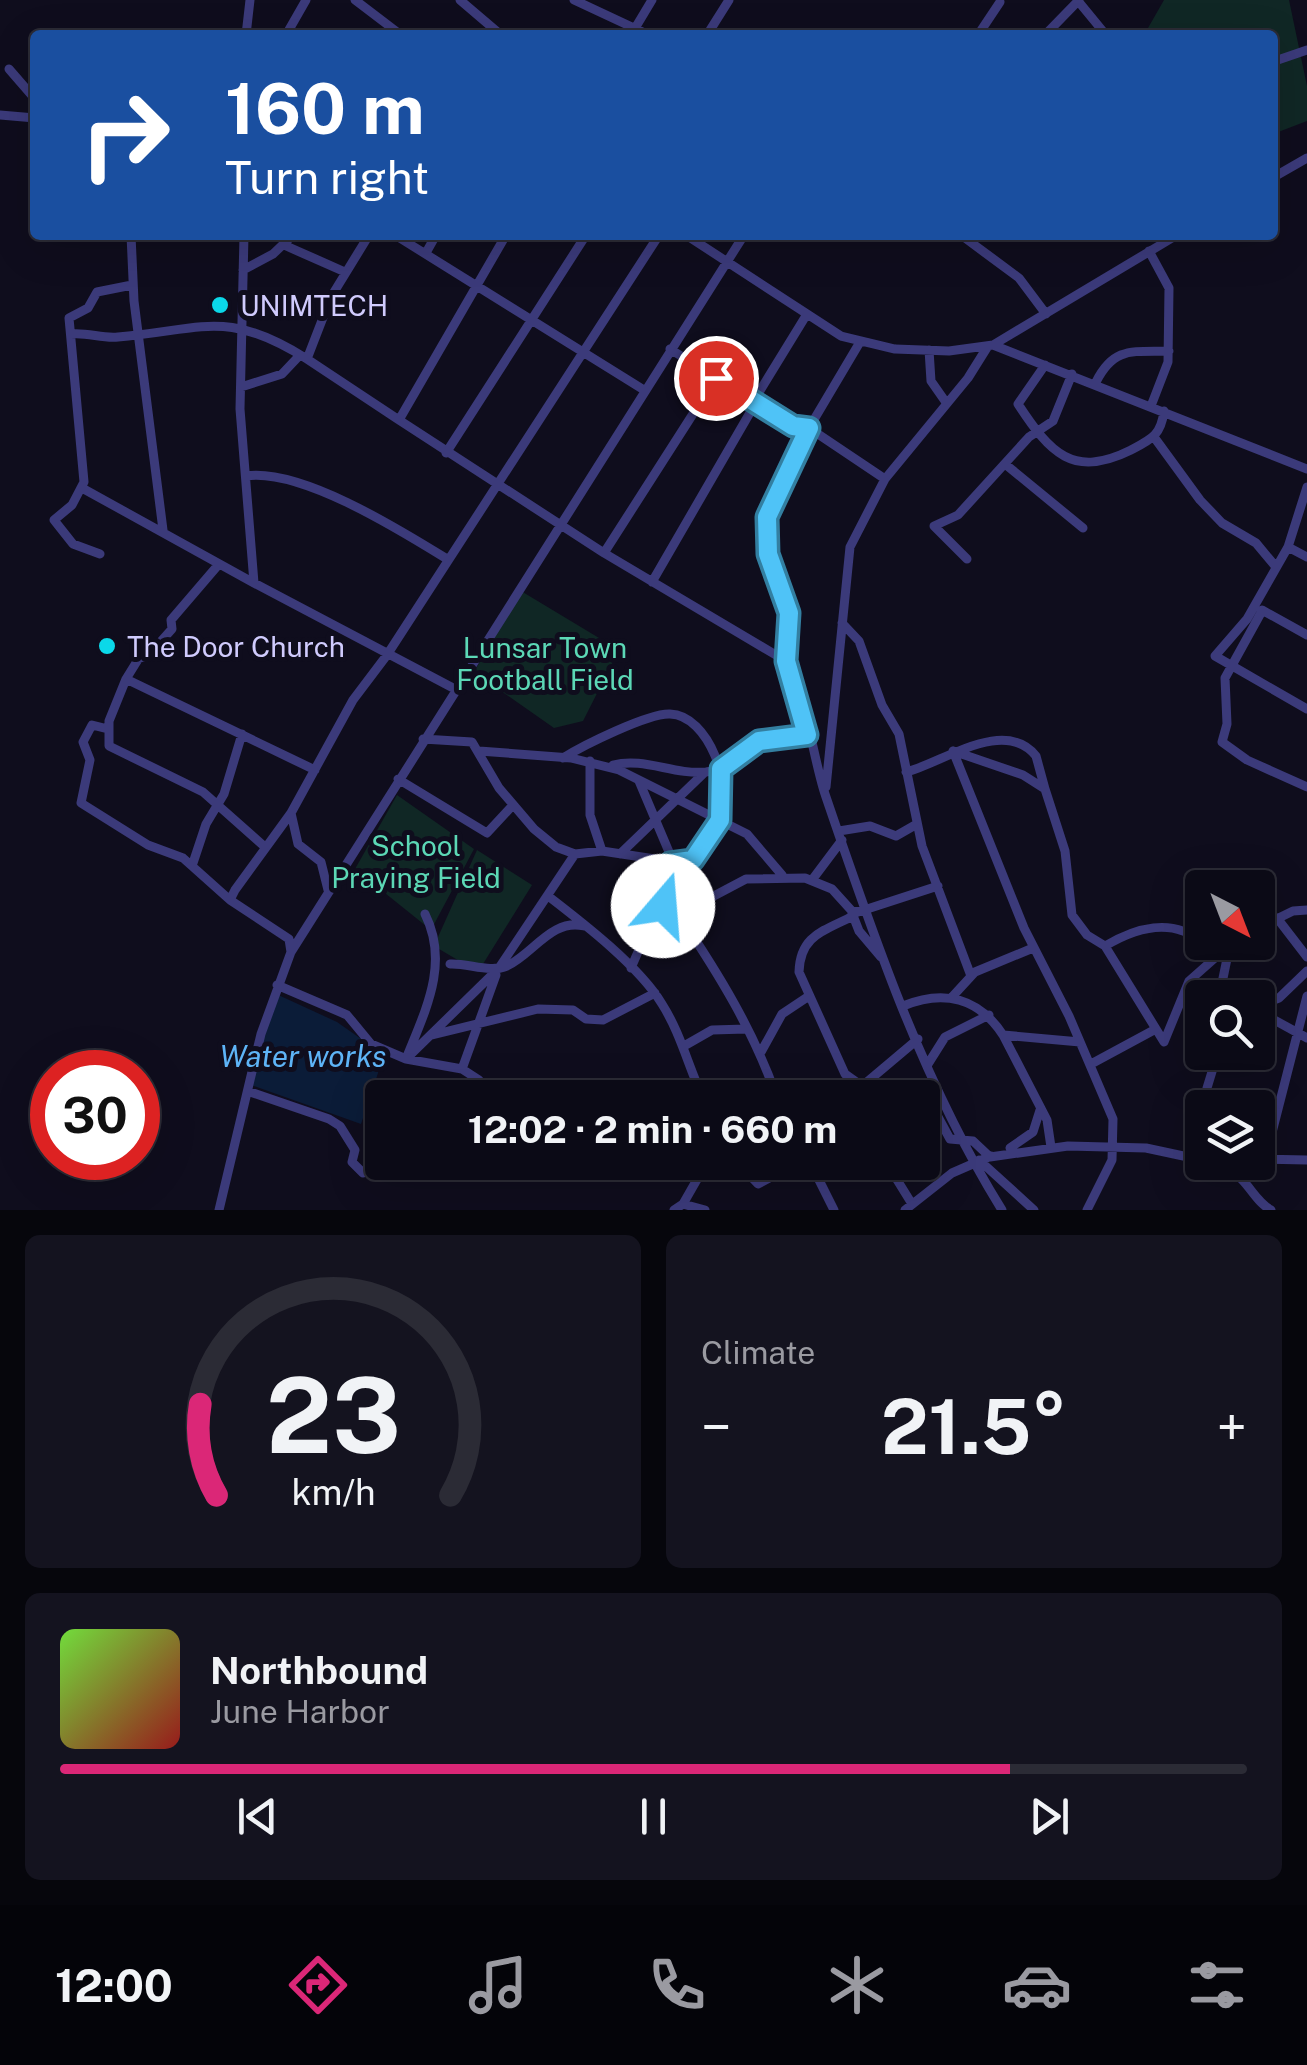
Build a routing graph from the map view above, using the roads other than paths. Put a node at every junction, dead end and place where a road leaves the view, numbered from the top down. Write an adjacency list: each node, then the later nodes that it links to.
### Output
1 (250, 0): 11 (street)
2 (306, 0): 12 (street)
3 (355, 0): 10 (street)
4 (460, 0): 15 (street)
5 (574, 0): 16 (street)
6 (652, 0): 17 (street)
7 (729, 0): 18 (street)
8 (1079, 0): 20 (street); 21 (street)
9 (1000, 2): 19 (street)
10 (384, 23): 13 (street); 14 (street)
11 (247, 30)
12 (289, 30)
13 (379, 30)
14 (394, 30)
15 (495, 30)
16 (631, 30)
17 (634, 30)
18 (710, 30)
19 (981, 30)
20 (1050, 30)
21 (1102, 30)
22 (1307, 50): 23 (street)
23 (1278, 60)
24 (9, 69): 25 (street)
25 (30, 93)
26 (0, 115): 27 (street)
27 (30, 118)
28 (1307, 158): 29 (street)
29 (1278, 175)
30 (131, 240): 50 (street)
31 (244, 240): 47 (street)
32 (288, 240): 43 (street)
33 (366, 240): 48 (street)
34 (405, 240): 44 (street)
35 (433, 240): 44 (street)
36 (503, 240): 49 (street)
37 (583, 240): 53 (street)
38 (656, 240): 62 (street)
39 (694, 240): 46 (street)
40 (741, 240): 46 (street)
41 (968, 240): 52 (street)
42 (1168, 240): 45 (street)
43 (284, 245): 47 (street); 48 (street)
44 (427, 251): 49 (street)
45 (1149, 251): 52 (street); 61 (street)
46 (727, 262): 51 (street); 59 (street)
47 (243, 270): 54 (street)
48 (345, 272): 63 (street)
49 (477, 284): 53 (street); 74 (street)
50 (132, 285): 55 (street); 56 (street)
51 (807, 314): 57 (street); 71 (street)
52 (1046, 314): 58 (street)
53 (532, 320): 62 (street); 78 (street)
54 (242, 326): 56 (street); 63 (street); 68 (street)
55 (72, 334): 56 (street); 84 (street)
56 (138, 334): 88 (street)
57 (860, 342): 60 (street); 75 (street)
58 (991, 345): 60 (street); 64 (street); 70 (street)
59 (670, 349): 66 (street); 69 (street)
60 (929, 350): 70 (street)
61 (1169, 351): 67 (street); 72 (street)
62 (583, 352): 69 (street); 83 (street)
63 (303, 357): 68 (street); 74 (street)
64 (1045, 365): 65 (street); 76 (street)
65 (1072, 374): 67 (street); 76 (street)
66 (716, 378): 71 (street); 91 (street)
67 (1096, 382): 72 (street)
68 (241, 387): 81 (street)
69 (644, 390): 86 (street)
70 (945, 401): 82 (street)
71 (754, 403): 75 (street); 97 (street)
72 (1151, 406): 73 (street)
73 (1164, 411): 77 (street); 80 (street)
74 (399, 420): 78 (street)
75 (809, 428): 82 (street); 105 (street)
76 (1036, 432): 77 (street); 79 (street)
77 (1154, 437): 96 (street)
78 (446, 453): 83 (street)
79 (1005, 464): 87 (street); 94 (street)
80 (1307, 468)
81 (246, 476): 93 (street); 98 (street)
82 (885, 479): 102 (street)
83 (496, 485): 86 (street); 93 (street)
84 (82, 488): 88 (street); 90 (street)
85 (1307, 488): 89 (street)
86 (558, 524): 91 (street); 108 (street)
87 (1084, 528)
88 (163, 530): 95 (street)
89 (1288, 548): 92 (street); 96 (street)
90 (100, 554)
91 (604, 554): 97 (street)
92 (1307, 557)
93 (447, 559): 104 (street)
94 (967, 559)
95 (219, 564): 98 (street); 107 (street)
96 (1276, 567): 99 (street)
97 (652, 582): 105 (street)
98 (254, 583): 104 (street)
99 (1257, 597): 100 (street); 101 (street)
100 (1262, 611): 101 (street); 103 (street); 106 (street)
101 (1250, 612): 106 (street)
102 (842, 623): 122 (street); 127 (street)
103 (1307, 635)
104 (388, 655): 108 (street); 120 (street)
105 (786, 661): 112 (street)
106 (1230, 668): 109 (street); 125 (street)
107 (126, 679): 110 (street); 111 (street)
108 (455, 689): 113 (street)
109 (1307, 709)
110 (108, 729): 130 (street); 141 (street)
111 (242, 734): 120 (street); 130 (street)
112 (807, 735): 119 (street); 127 (street)
113 (423, 740): 114 (street); 123 (street)
114 (479, 751): 116 (street); 129 (street)
115 (954, 751): 122 (street); 126 (street); 126 (street); 157 (street)
116 (563, 758): 117 (street); 119 (street)
117 (590, 762): 118 (street); 137 (street)
118 (609, 766): 121 (street); 124 (street)
119 (721, 769): 121 (street); 133 (street)
120 (316, 770): 131 (street)
121 (706, 772): 128 (street)
122 (906, 772): 134 (street)
123 (398, 779): 129 (street); 145 (street)
124 (638, 779): 128 (street); 132 (street)
125 (1307, 787)
126 (1045, 790): 156 (street)
127 (825, 795): 135 (street)
128 (676, 797): 132 (street); 133 (street)
129 (513, 805): 138 (street)
130 (219, 806): 136 (street); 141 (street)
131 (290, 813): 136 (street); 145 (street)
132 (656, 817): 139 (street); 140 (street)
133 (720, 820): 140 (street); 142 (street)
134 (917, 824): 135 (street); 144 (street)
135 (840, 836): 143 (street); 149 (street)
136 (265, 847): 147 (street)
137 (602, 851): 138 (street); 139 (street)
138 (575, 854): 146 (street)
139 (620, 854): 140 (street)
140 (670, 863): 153 (street)
141 (192, 866): 147 (street)
142 (782, 875): 143 (street); 151 (street)
143 (812, 880): 149 (street)
144 (938, 886): 149 (street); 165 (street)
145 (328, 890): 158 (street)
146 (548, 896): 154 (street); 162 (street)
147 (230, 900): 158 (street)
148 (1307, 910): 152 (street)
149 (857, 913): 170 (street); 174 (street)
150 (425, 914): 188 (street)
151 (679, 915): 153 (street); 178 (street)
152 (1277, 918): 159 (street)
153 (659, 925): 163 (street)
154 (584, 926): 162 (street); 163 (street)
155 (1185, 933): 156 (street)
156 (1105, 946): 179 (street)
157 (1034, 948): 165 (street); 185 (street)
158 (291, 952): 167 (street)
159 (1307, 957)
160 (1210, 960): 166 (street)
161 (450, 964): 162 (street)
162 (499, 968): 177 (street); 182 (street)
163 (631, 968): 169 (street)
164 (1307, 971): 173 (street)
165 (971, 976): 172 (street)
166 (1190, 980)
167 (277, 985): 188 (street); 197 (street)
168 (1185, 992): 179 (street)
169 (655, 993): 177 (street); 186 (street)
170 (809, 996): 187 (street); 195 (street)
171 (1307, 996): 180 (street)
172 (952, 997): 174 (street); 175 (street)
173 (1275, 1000)
174 (903, 1006): 184 (street)
175 (989, 1015): 181 (street); 189 (street)
176 (1275, 1019): 180 (street)
177 (476, 1022): 182 (street); 191 (street)
178 (746, 1029): 186 (street); 187 (street)
179 (1154, 1030): 190 (street)
180 (1296, 1032): 183 (street); 199 (street)
181 (1004, 1035): 185 (street); 198 (street)
182 (428, 1036): 188 (street)
183 (1307, 1038)
184 (918, 1039): 189 (street); 196 (street)
185 (1080, 1042): 190 (street)
186 (684, 1046): 193 (street)
187 (761, 1052): 194 (street)
188 (406, 1059): 191 (street)
189 (928, 1064): 201 (street)
190 (1091, 1064): 203 (street)
191 (462, 1069): 192 (street)
192 (480, 1080)
193 (696, 1080)
194 (771, 1080)
195 (858, 1080)
196 (868, 1080)
197 (250, 1092): 208 (street); 215 (street)
198 (1040, 1110): 202 (street); 205 (street)
199 (1275, 1110)
200 (940, 1118): 201 (street)
201 (961, 1140): 205 (street); 205 (street)
202 (1051, 1147): 203 (street); 205 (street)
203 (1114, 1148): 204 (street); 220 (street)
204 (1185, 1154)
205 (981, 1159): 214 (street); 218 (street); 219 (street)
206 (1275, 1159): 207 (street)
207 (1307, 1160)
208 (363, 1174)
209 (695, 1180): 213 (street)
210 (819, 1180): 217 (street)
211 (895, 1180): 214 (street)
212 (1245, 1180): 221 (street)
213 (678, 1207): 216 (street)
214 (909, 1207)
215 (219, 1210)
216 (705, 1210)
217 (834, 1210)
218 (1002, 1210)
219 (1034, 1210)
220 (1087, 1210)
221 (1272, 1210)

